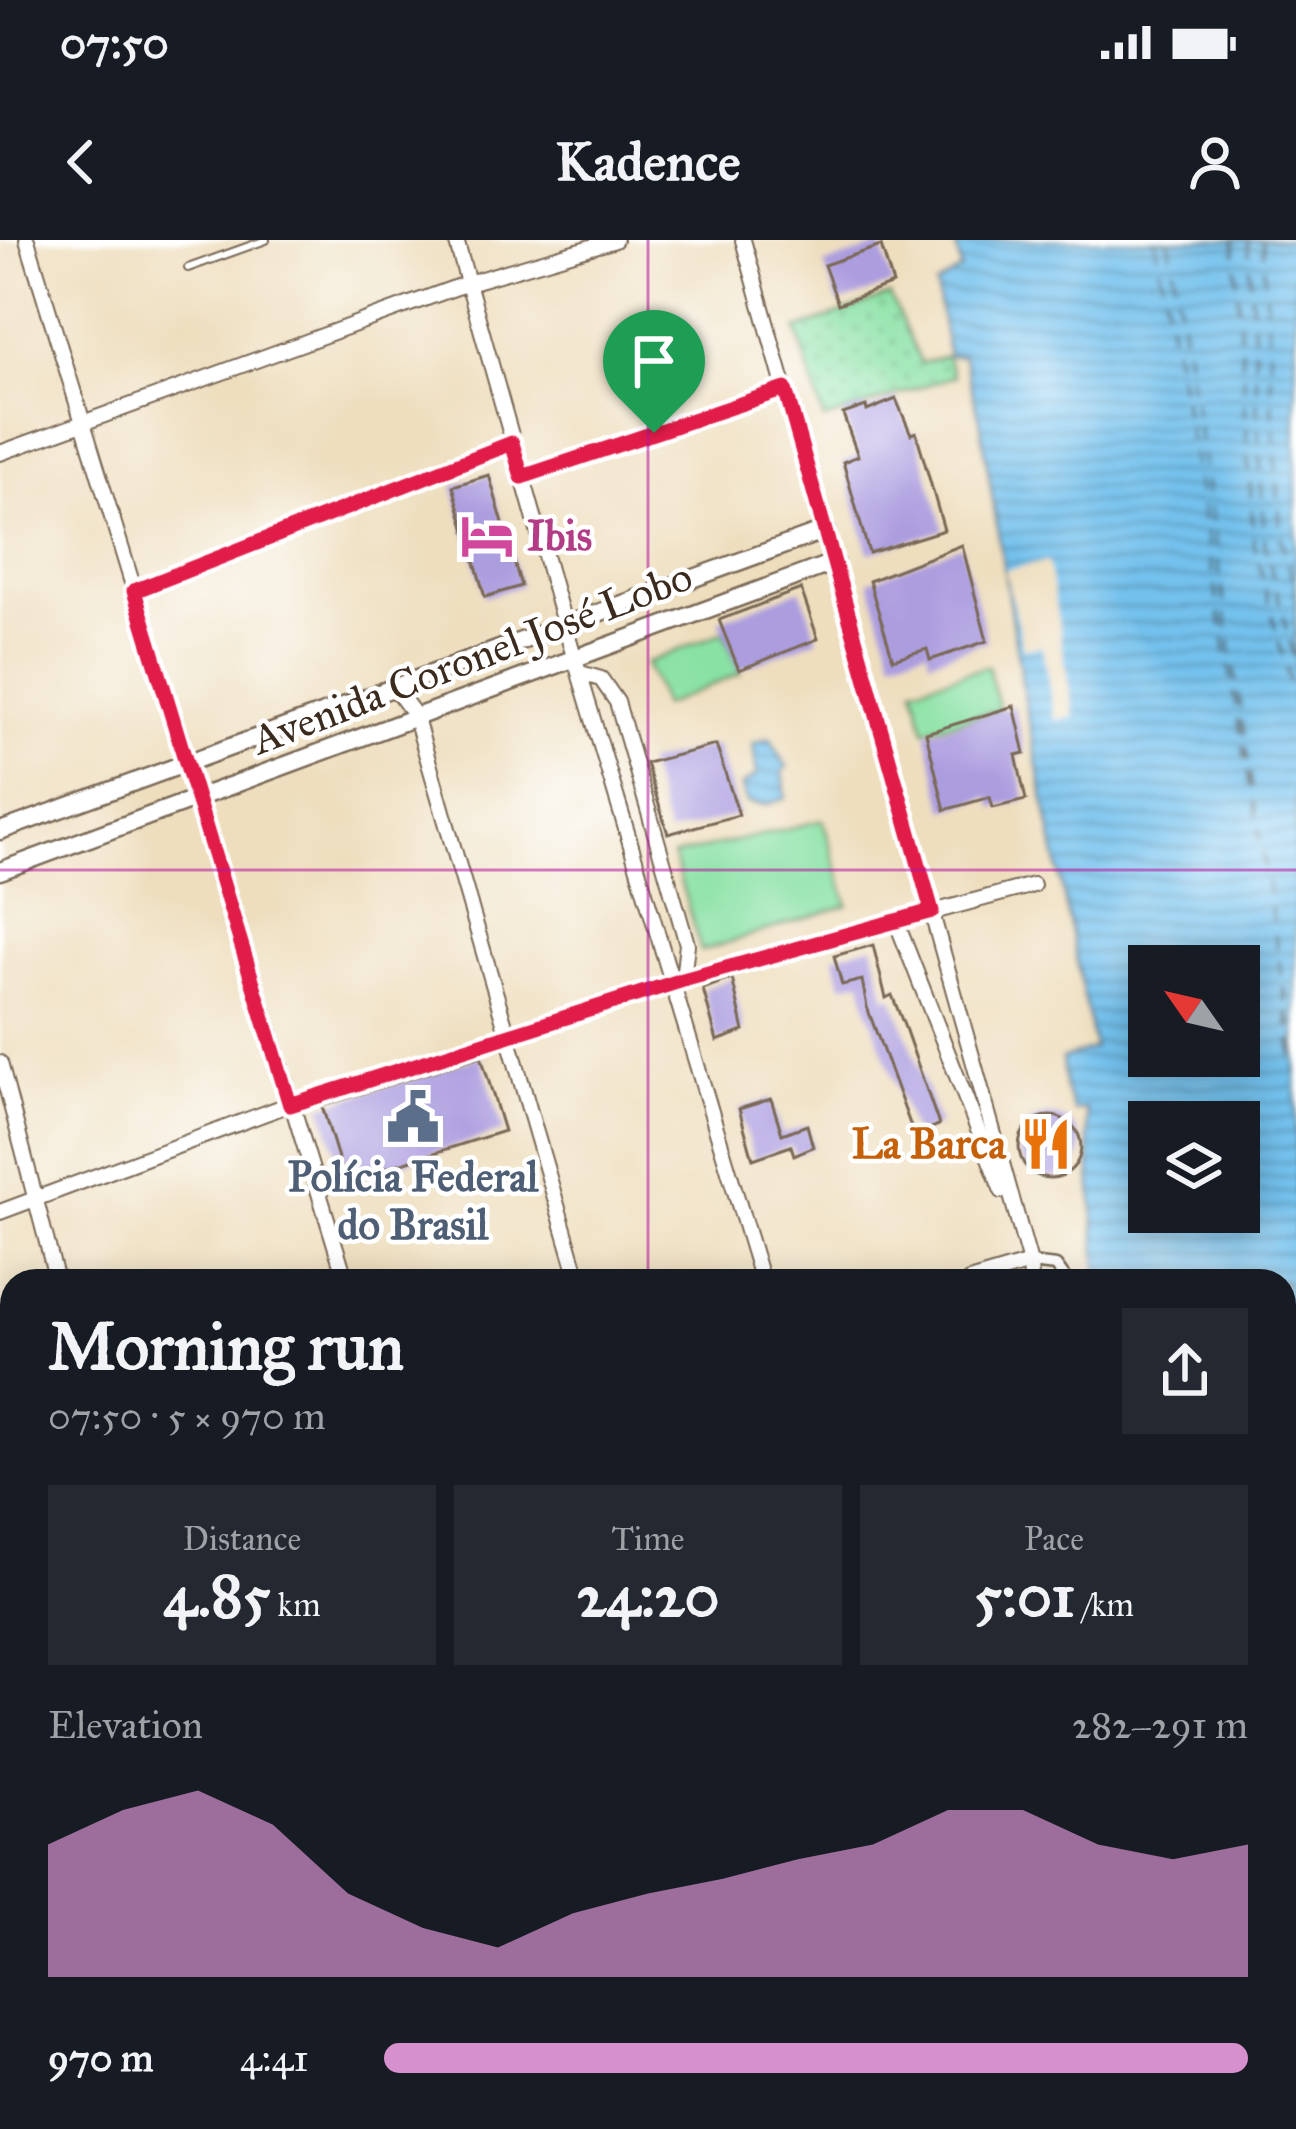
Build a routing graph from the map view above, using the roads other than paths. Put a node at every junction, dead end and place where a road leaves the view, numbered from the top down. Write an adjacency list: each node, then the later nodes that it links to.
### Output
1 (27, 240): 9 (street)
2 (266, 240): 6 (lane)
3 (455, 240): 7 (street)
4 (615, 240): 7 (street)
5 (743, 240): 8 (street)
6 (188, 268)
7 (468, 283): 9 (street); 10 (street)
8 (785, 389): 12 (street); 13 (street)
9 (82, 422): 11 (street); 15 (street)
10 (512, 443): 12 (street); 15 (street)
11 (0, 452)
12 (522, 477): 16 (street)
13 (826, 530): 14 (street); 16 (street, Avenida Coronel José Lobo)
14 (835, 562): 17 (street, Avenida Coronel José Lobo); 25 (street)
15 (134, 591): 20 (street)
16 (564, 623): 17 (street); 18 (street, Avenida Coronel José Lobo)
17 (577, 664): 19 (street, Avenida Coronel José Lobo); 27 (street); 27 (street)
18 (394, 687): 19 (street); 20 (street, Avenida Coronel José Lobo)
19 (415, 715): 21 (street, Avenida Coronel José Lobo); 28 (street)
20 (188, 764): 21 (street); 22 (street, Avenida Coronel José Lobo)
21 (198, 800): 23 (street, Avenida Coronel José Lobo); 30 (street)
22 (0, 831)
23 (0, 871)
24 (1033, 884): 25 (street)
25 (932, 911): 26 (street); 33 (street)
26 (896, 921): 27 (street); 33 (street)
27 (679, 981): 28 (street); 37 (street)
28 (509, 1036): 30 (street); 36 (street)
29 (0, 1063): 31 (street)
30 (290, 1105): 31 (street); 35 (street)
31 (36, 1199): 32 (street); 34 (street)
32 (0, 1212)
33 (1030, 1262): 38 (street); 39 (street); 40 (street)
34 (54, 1269)
35 (342, 1269)
36 (576, 1269)
37 (759, 1269)
38 (1008, 1269)
39 (1030, 1269)
40 (1058, 1269)

